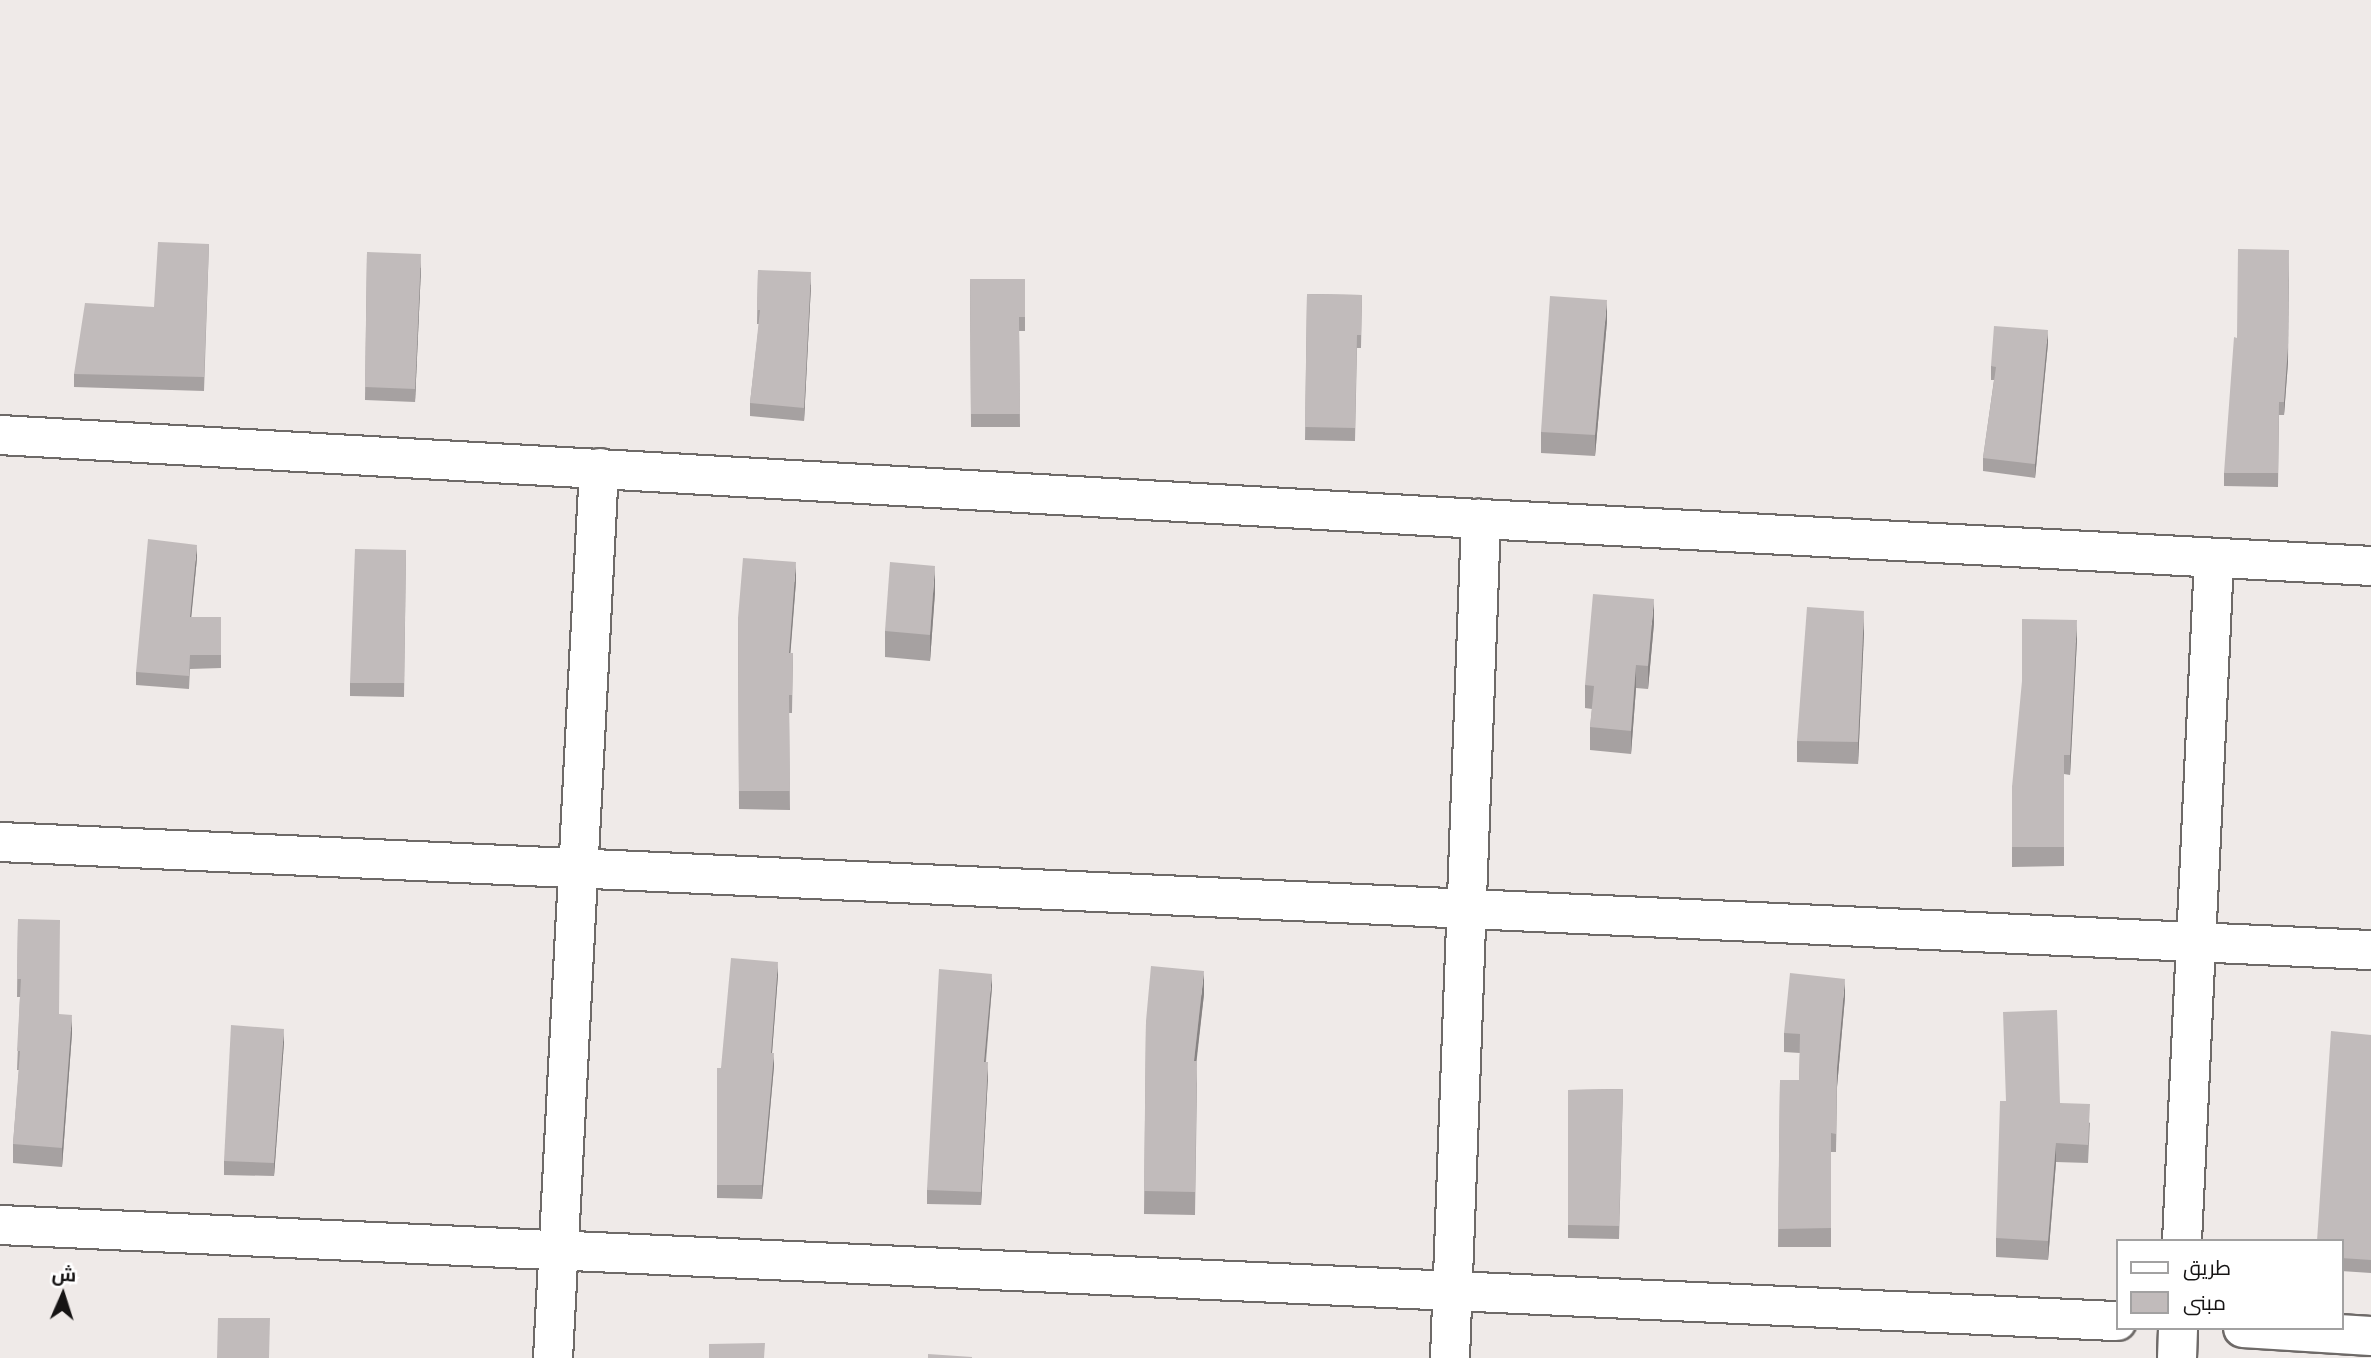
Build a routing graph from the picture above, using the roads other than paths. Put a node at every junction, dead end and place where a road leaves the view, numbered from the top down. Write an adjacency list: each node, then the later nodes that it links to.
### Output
1 (0, 435): 2 (street)
2 (599, 468): 3 (street); 7 (street)
3 (1481, 519): 4 (street); 8 (street)
4 (2214, 559): 5 (street); 9 (street)
5 (2371, 566)
6 (0, 842): 7 (street)
7 (579, 870): 8 (street); 13 (street)
8 (1464, 911): 9 (street); 14 (street)
9 (2197, 941): 10 (street); 12 (street)
10 (2371, 950)
11 (0, 1224): 13 (street)
12 (2182, 1239)
13 (559, 1252): 14 (street); 19 (street)
14 (1453, 1289): 15 (street); 20 (street)
15 (2116, 1321)
16 (2178, 1330): 21 (street)
17 (2275, 1330): 18 (street)
18 (2371, 1336)
19 (553, 1358)
20 (1450, 1358)
21 (2177, 1358)

